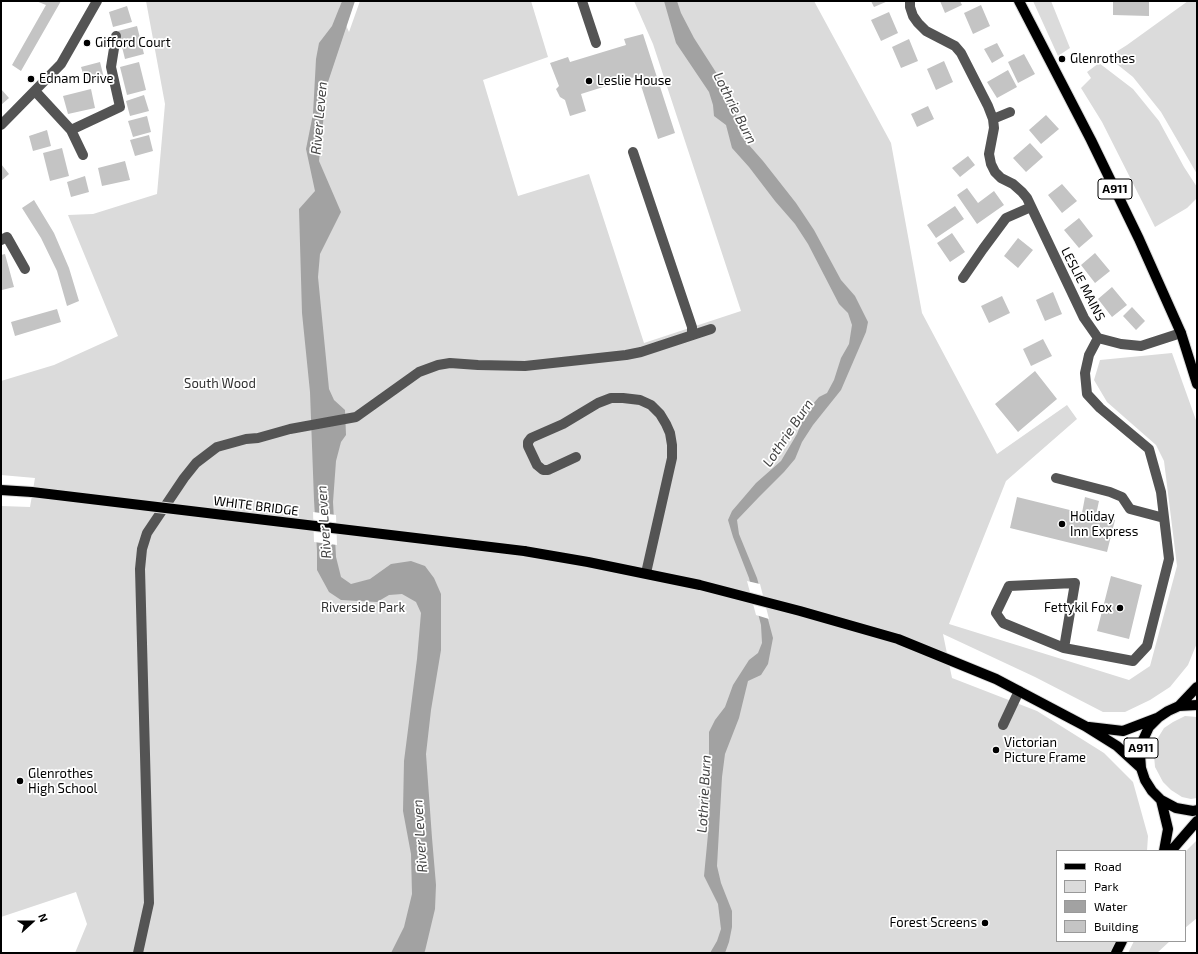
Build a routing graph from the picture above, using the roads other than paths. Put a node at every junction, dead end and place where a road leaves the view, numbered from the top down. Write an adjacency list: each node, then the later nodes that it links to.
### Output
1 (97, 1): 7 (street)
2 (582, 1): 6 (street)
3 (910, 1): 9 (street, LESLIE MAINS)
4 (1019, 1): 19 (main road, A911)
5 (116, 36): 11 (street)
6 (596, 43)
7 (35, 91): 10 (street); 11 (street)
8 (1010, 112): 9 (street)
9 (993, 118): 14 (street, LESLIE MAINS)
10 (1, 125)
11 (71, 130): 13 (street)
12 (633, 152): 20 (street)
13 (83, 155)
14 (1031, 207): 17 (street); 21 (street, LESLIE MAINS)
15 (1, 240): 16 (street)
16 (26, 269)
17 (963, 278)
18 (711, 329): 20 (street)
19 (1181, 333): 21 (street, LESLIE MAINS); 22 (main road, A911)
20 (692, 335): 43 (street)
21 (1098, 338): 26 (street)
22 (1197, 384)
23 (576, 457): 27 (street)
24 (1056, 478): 26 (street)
25 (1, 490): 27 (main road, WHITE BRIDGE, bridge)
26 (1164, 518): 28 (street)
27 (646, 573): 30 (main road, WHITE BRIDGE)
28 (1064, 648): 28 (street)
29 (1197, 687): 32 (main road, A911)
30 (1019, 691): 34 (street); 35 (main road, WHITE BRIDGE)
31 (1197, 705): 32 (main road, A911)
32 (1179, 706): 33 (main road, A911)
33 (1159, 717): 35 (main road); 36 (main road, A911)
34 (1003, 724)
35 (1085, 726): 36 (main road, WHITE BRIDGE)
36 (1141, 768): 37 (main road, A911)
37 (1161, 800): 38 (main road, A911); 40 (main road, A911)
38 (1197, 810)
39 (1197, 821): 41 (main road)
40 (1164, 850)
41 (1172, 850)
42 (1122, 942): 44 (main road)
43 (138, 953)
44 (1116, 953)

